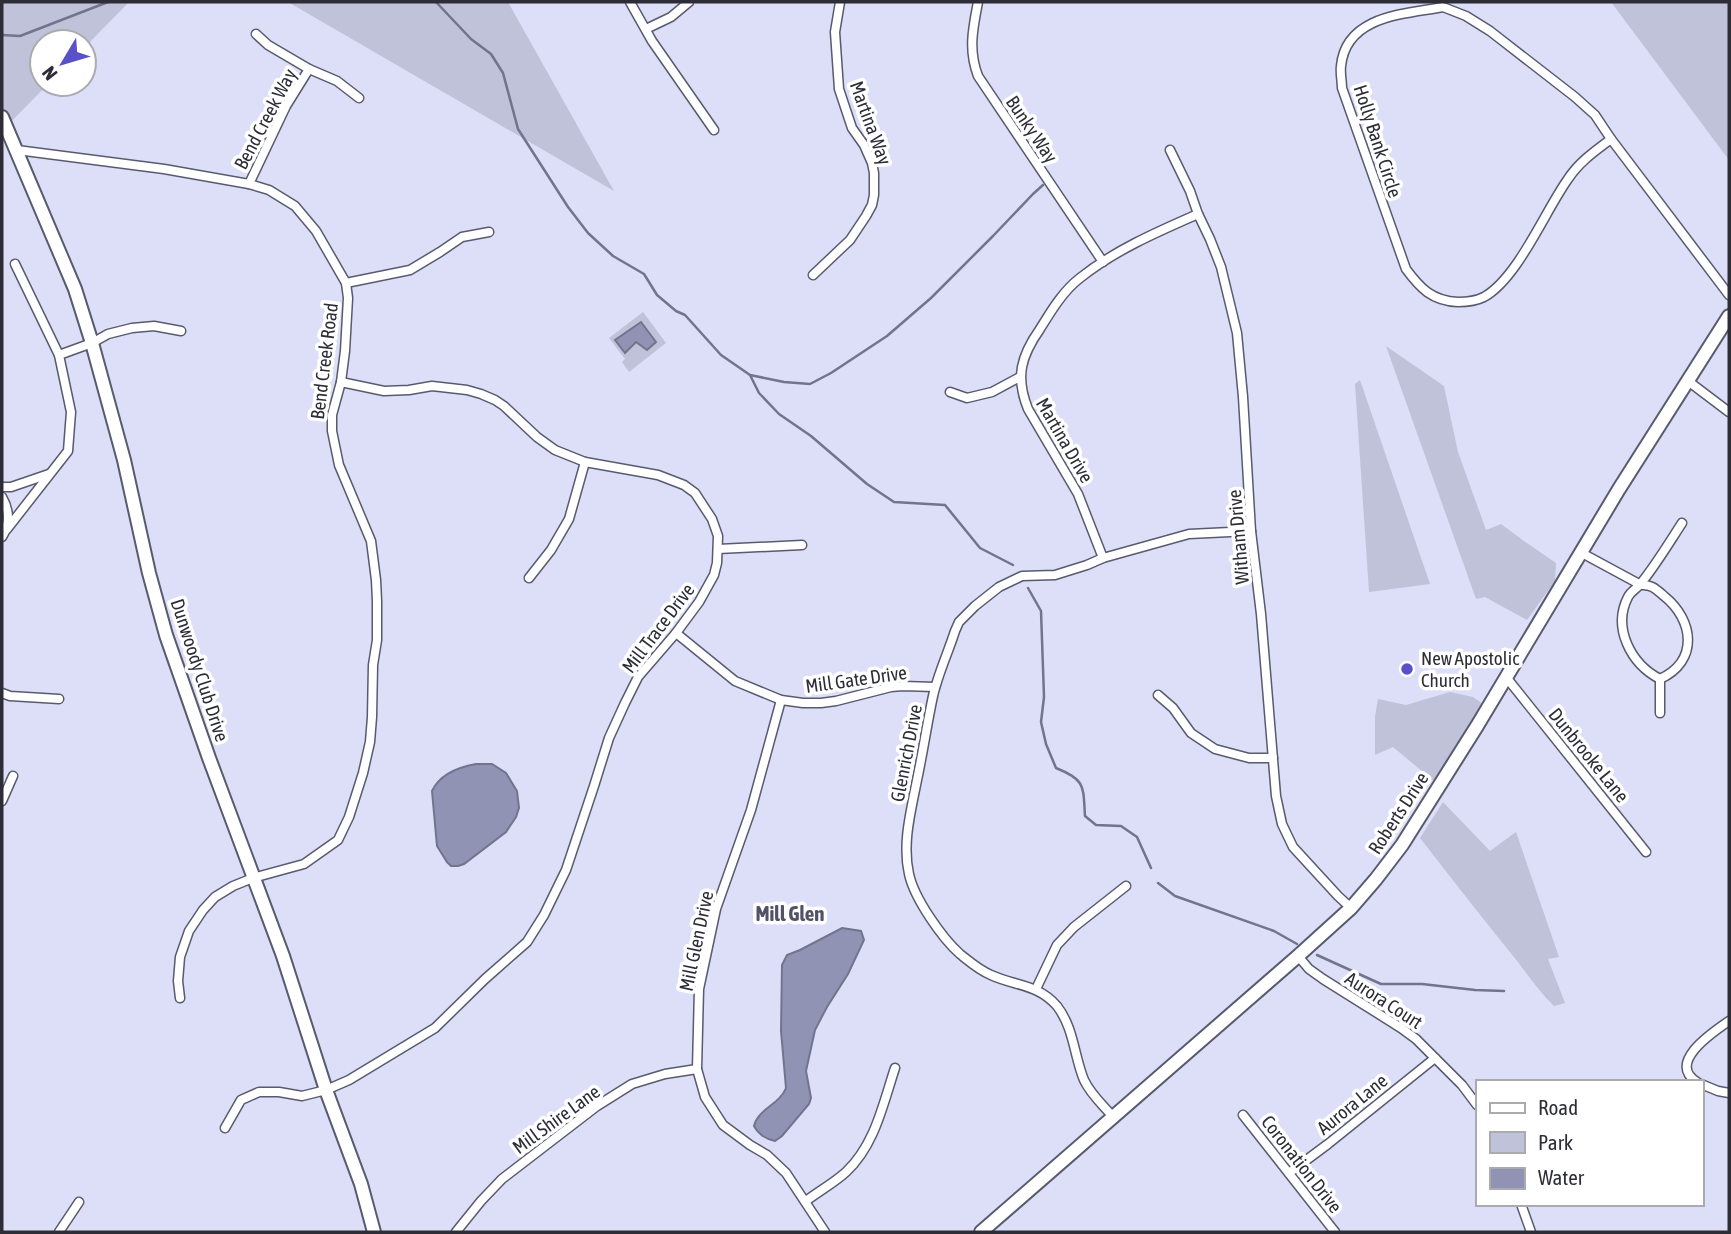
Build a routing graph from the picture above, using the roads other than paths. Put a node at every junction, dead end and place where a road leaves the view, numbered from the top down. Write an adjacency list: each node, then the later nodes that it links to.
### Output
1 (630, 2): 5 (street)
2 (690, 2): 5 (street)
3 (840, 2): 19 (street, Martina Way)
4 (978, 2): 17 (street, Bunky Way)
5 (646, 29): 10 (street)
6 (256, 34): 7 (street)
7 (309, 69): 8 (street); 14 (street, Bend Creek Way)
8 (359, 98)
9 (2, 117): 12 (street, Dunwoody Club Drive)
10 (715, 130)
11 (1611, 139): 11 (street, Holly Bank Circle); 21 (street, Holly Bank Circle)
12 (17, 150): 14 (street, Bend Creek Road); 24 (street, Dunwoody Club Drive)
13 (1170, 150): 15 (street, Witham Drive)
14 (249, 184): 20 (street, Bend Creek Road)
15 (1198, 214): 17 (street); 36 (street, Witham Drive)
16 (489, 232): 20 (street)
17 (1103, 262): 26 (street)
18 (15, 264): 25 (street)
19 (813, 275)
20 (346, 283): 28 (street, Bend Creek Road)
21 (1729, 295)
22 (1729, 316): 27 (street, Roberts Drive)
23 (181, 331): 24 (street)
24 (92, 343): 25 (street); 57 (street, Dunwoody Club Drive)
25 (58, 355): 32 (street)
26 (1020, 377): 29 (street); 41 (street, Martina Drive)
27 (1688, 381): 30 (street); 40 (street, Roberts Drive)
28 (341, 382): 31 (street, Mill Trace Drive); 57 (street, Bend Creek Road)
29 (950, 392)
30 (1729, 412)
31 (585, 462): 39 (street, Mill Trace Drive); 42 (street)
32 (49, 474): 33 (street); 37 (street)
33 (2, 487)
34 (2, 497): 37 (street)
35 (1682, 523): 43 (street)
36 (1251, 531): 41 (street, Glenrich Drive); 53 (street, Witham Drive)
37 (4, 533)
38 (802, 545): 39 (street)
39 (718, 549): 44 (street, Mill Trace Drive)
40 (1580, 552): 43 (street); 45 (street, Roberts Drive)
41 (1103, 558): 47 (street, Glenrich Drive)
42 (529, 578)
43 (1641, 585): 46 (street); 46 (street)
44 (676, 634): 51 (street, Mill Gate Drive); 69 (street, Mill Trace Drive)
45 (1506, 677): 56 (street, Dunbrooke Lane); 59 (street, Roberts Drive)
46 (1660, 679): 52 (street)
47 (935, 687): 51 (street, Mill Gate Drive); 61 (street, Glenrich Drive)
48 (2, 692): 50 (street)
49 (1158, 695): 53 (street)
50 (59, 699)
51 (781, 700): 66 (street, Mill Glen Drive)
52 (1660, 713)
53 (1273, 758): 59 (street, Witham Drive)
54 (13, 776): 55 (street)
55 (2, 802)
56 (1646, 852)
57 (253, 878): 62 (street, Bend Creek Road); 69 (street, Dunwoody Club Drive)
58 (1126, 886): 61 (street)
59 (1351, 908): 60 (street, Roberts Drive)
60 (1298, 956): 64 (street, Aurora Court); 73 (street, Roberts Drive)
61 (1036, 989): 73 (street, Glenrich Drive)
62 (180, 998)
63 (1729, 1021): 67 (street)
64 (1435, 1058): 71 (street, Aurora Court); 75 (street, Aurora Lane)
65 (895, 1068): 76 (street)
66 (697, 1069): 76 (street, Mill Glen Drive); 81 (street, Mill Shire Lane)
67 (1694, 1080)
68 (1703, 1085): 70 (street)
69 (327, 1090): 74 (street, Mill Trace Drive); 80 (street, Dunwoody Club Drive)
70 (1729, 1093)
71 (1476, 1104)
72 (1243, 1115): 75 (street, Coronation Drive)
73 (1114, 1118): 83 (street, Roberts Drive)
74 (225, 1128)
75 (1289, 1173): 84 (street, Coronation Drive)
76 (806, 1201): 82 (street, Mill Glen Drive)
77 (79, 1202): 79 (street)
78 (1522, 1206): 85 (street)
79 (59, 1232)
80 (374, 1232)
81 (456, 1232)
82 (825, 1232)
83 (981, 1232)
84 (1335, 1232)
85 (1531, 1232)

